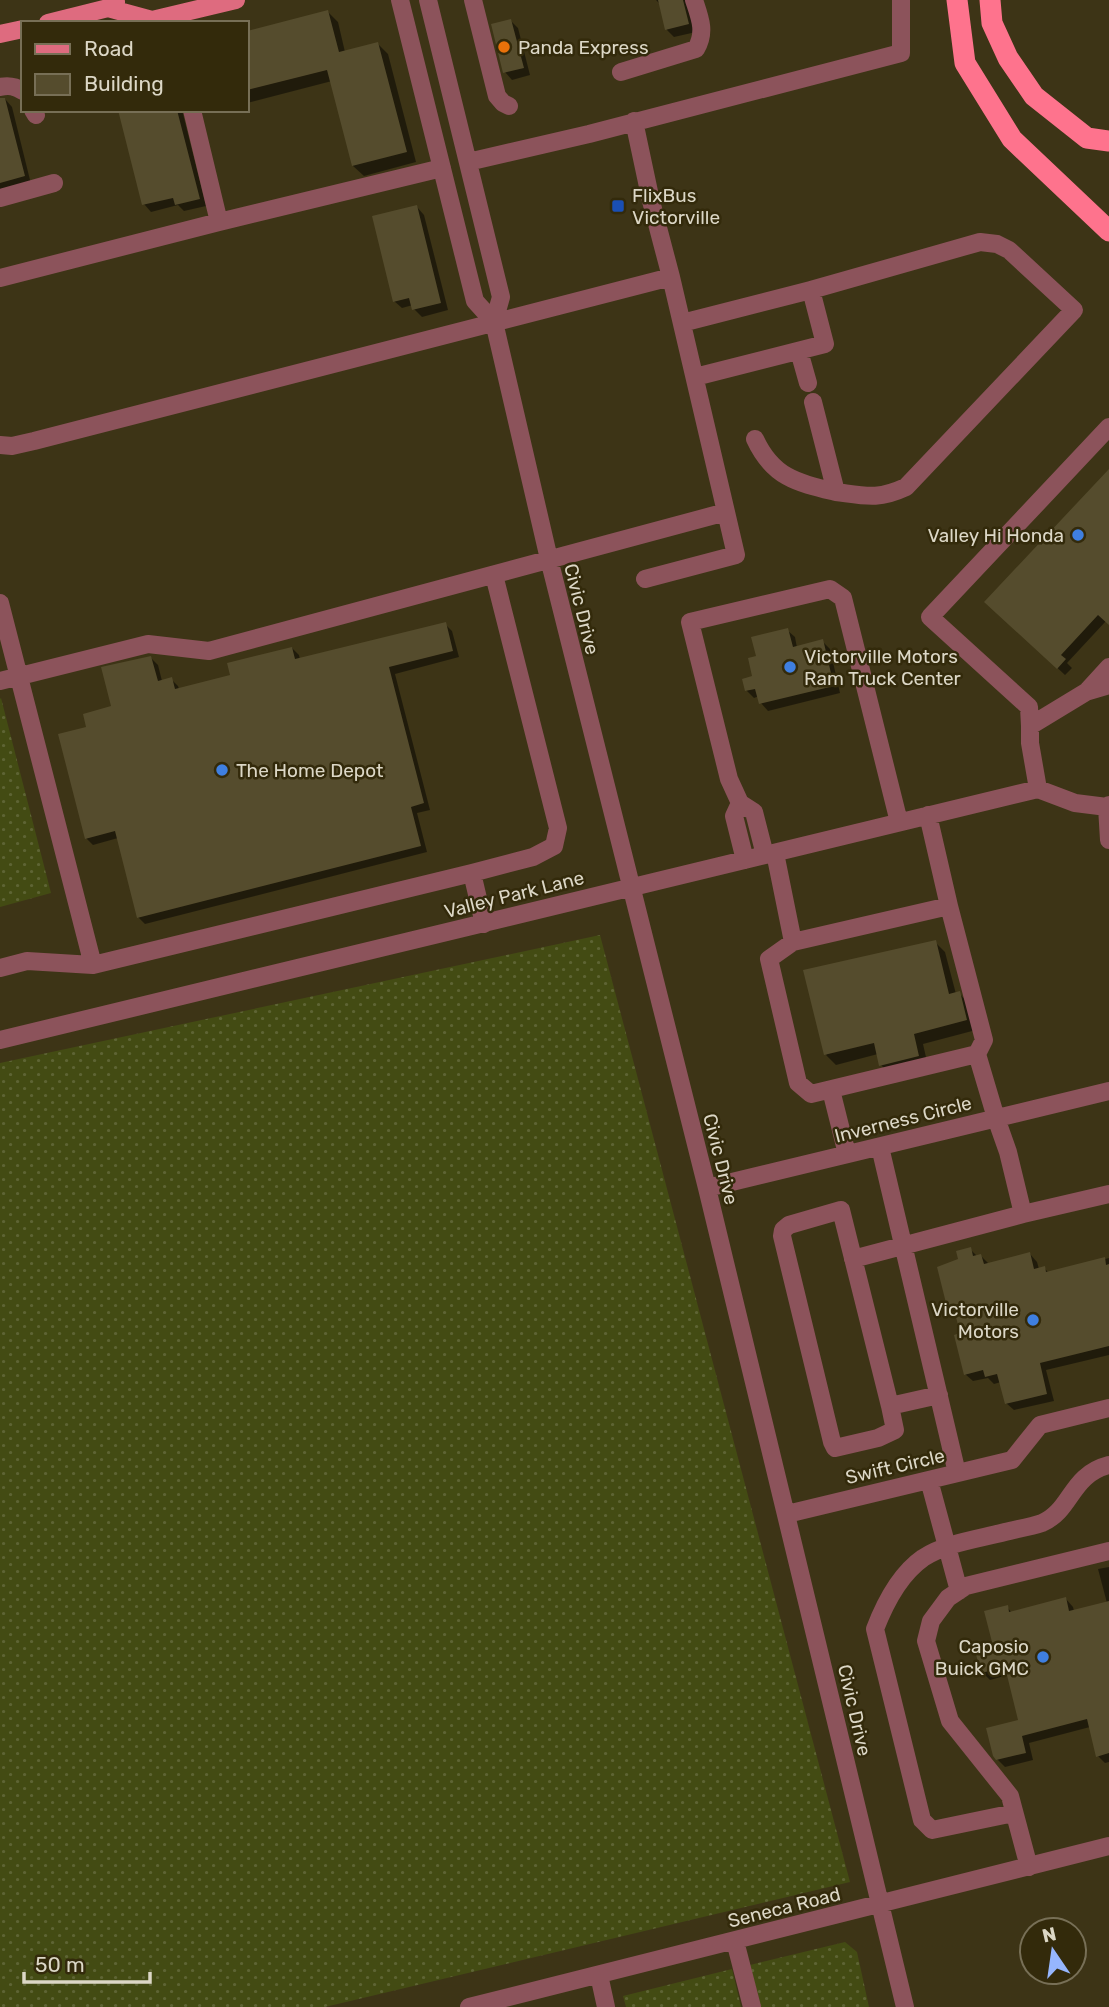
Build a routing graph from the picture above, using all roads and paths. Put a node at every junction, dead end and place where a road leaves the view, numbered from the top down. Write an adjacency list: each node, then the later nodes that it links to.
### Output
1 (236, 0): 10 (main road)
2 (400, 0): 22 (street, Civic Drive)
3 (428, 0): 21 (street, Civic Drive)
4 (473, 0): 17 (street)
5 (694, 0): 14 (street)
6 (901, 0): 19 (street)
7 (957, 0): 26 (highway)
8 (990, 0): 20 (highway)
9 (113, 4): 10 (main road); 11 (main road)
10 (170, 20)
11 (55, 21)
12 (21, 29): 13 (main road)
13 (0, 34)
14 (621, 72)
15 (0, 87): 16 (street)
16 (21, 90)
17 (509, 106)
18 (192, 112): 25 (street)
19 (634, 121): 21 (street); 27 (street)
20 (1109, 141)
21 (468, 162): 30 (street, Civic Drive)
22 (442, 168): 25 (street); 30 (street, Civic Drive)
23 (54, 183): 24 (street)
24 (0, 198)
25 (219, 222): 28 (street)
26 (1109, 231)
27 (671, 276): 30 (street); 31 (street)
28 (0, 278)
29 (811, 290): 31 (street); 32 (street); 39 (street)
30 (494, 322): 38 (street); 41 (street, Civic Drive)
31 (682, 323): 33 (street)
32 (799, 351): 33 (street); 34 (street)
33 (695, 377): 40 (street)
34 (808, 383)
35 (813, 402): 39 (street)
36 (1109, 427): 50 (street)
37 (755, 439): 39 (street)
38 (0, 445)
39 (836, 492)
40 (726, 512): 41 (street); 43 (street)
41 (548, 559): 42 (street); 60 (street, Civic Drive)
42 (494, 575): 46 (street); 59 (street)
43 (645, 579)
44 (0, 603): 46 (street)
45 (1109, 667): 49 (street)
46 (18, 676): 47 (street); 64 (street)
47 (0, 681)
48 (1109, 685): 49 (street)
49 (1086, 692): 50 (street)
50 (1030, 726): 51 (street)
51 (1038, 789): 53 (street); 54 (street, Valley Park Lane)
52 (740, 803): 55 (street); 57 (street); 58 (street)
53 (1108, 806): 56 (street)
54 (928, 815): 55 (street, Valley Park Lane); 61 (street)
55 (899, 822): 57 (street, Valley Park Lane)
56 (1109, 840)
57 (770, 854): 58 (street, Valley Park Lane); 63 (street)
58 (745, 860): 60 (street, Valley Park Lane)
59 (472, 873): 62 (street); 64 (street)
60 (631, 888): 62 (street, Valley Park Lane); 73 (street, Civic Drive)
61 (950, 906): 63 (street); 67 (street)
62 (484, 923): 66 (street, Valley Park Lane)
63 (793, 942): 68 (street)
64 (93, 965): 65 (street)
65 (0, 968)
66 (0, 1040)
67 (977, 1054): 68 (street); 70 (street)
68 (831, 1090): 72 (street)
69 (1109, 1091): 70 (street, Inverness Circle)
70 (996, 1118): 71 (street, Inverness Circle); 75 (street)
71 (880, 1147): 72 (street, Inverness Circle); 76 (street)
72 (848, 1154): 73 (street, Inverness Circle)
73 (707, 1188): 84 (street, Civic Drive)
74 (1109, 1194): 75 (street)
75 (1023, 1214): 76 (street)
76 (903, 1245): 77 (street); 78 (street)
77 (853, 1259): 79 (street); 79 (street)
78 (939, 1395): 79 (street); 82 (street)
79 (890, 1406)
80 (1109, 1408): 82 (street, Swift Circle)
81 (1109, 1465): 85 (street)
82 (957, 1473): 83 (street, Swift Circle)
83 (929, 1480): 84 (street, Swift Circle); 85 (street)
84 (787, 1514): 91 (street, Civic Drive)
85 (947, 1547): 87 (street); 88 (street)
86 (1109, 1551): 87 (street)
87 (959, 1591): 88 (street)
88 (1014, 1813): 90 (street)
89 (1109, 1846): 90 (street, Seneca Road)
90 (1029, 1867): 91 (street, Seneca Road)
91 (880, 1905): 92 (street, Seneca Road); 97 (street, Civic Drive)
92 (735, 1941): 93 (street, Seneca Road); 96 (street)
93 (598, 1975): 94 (street, Seneca Road); 95 (street)
94 (469, 2007)
95 (606, 2007)
96 (752, 2007)
97 (905, 2007)

